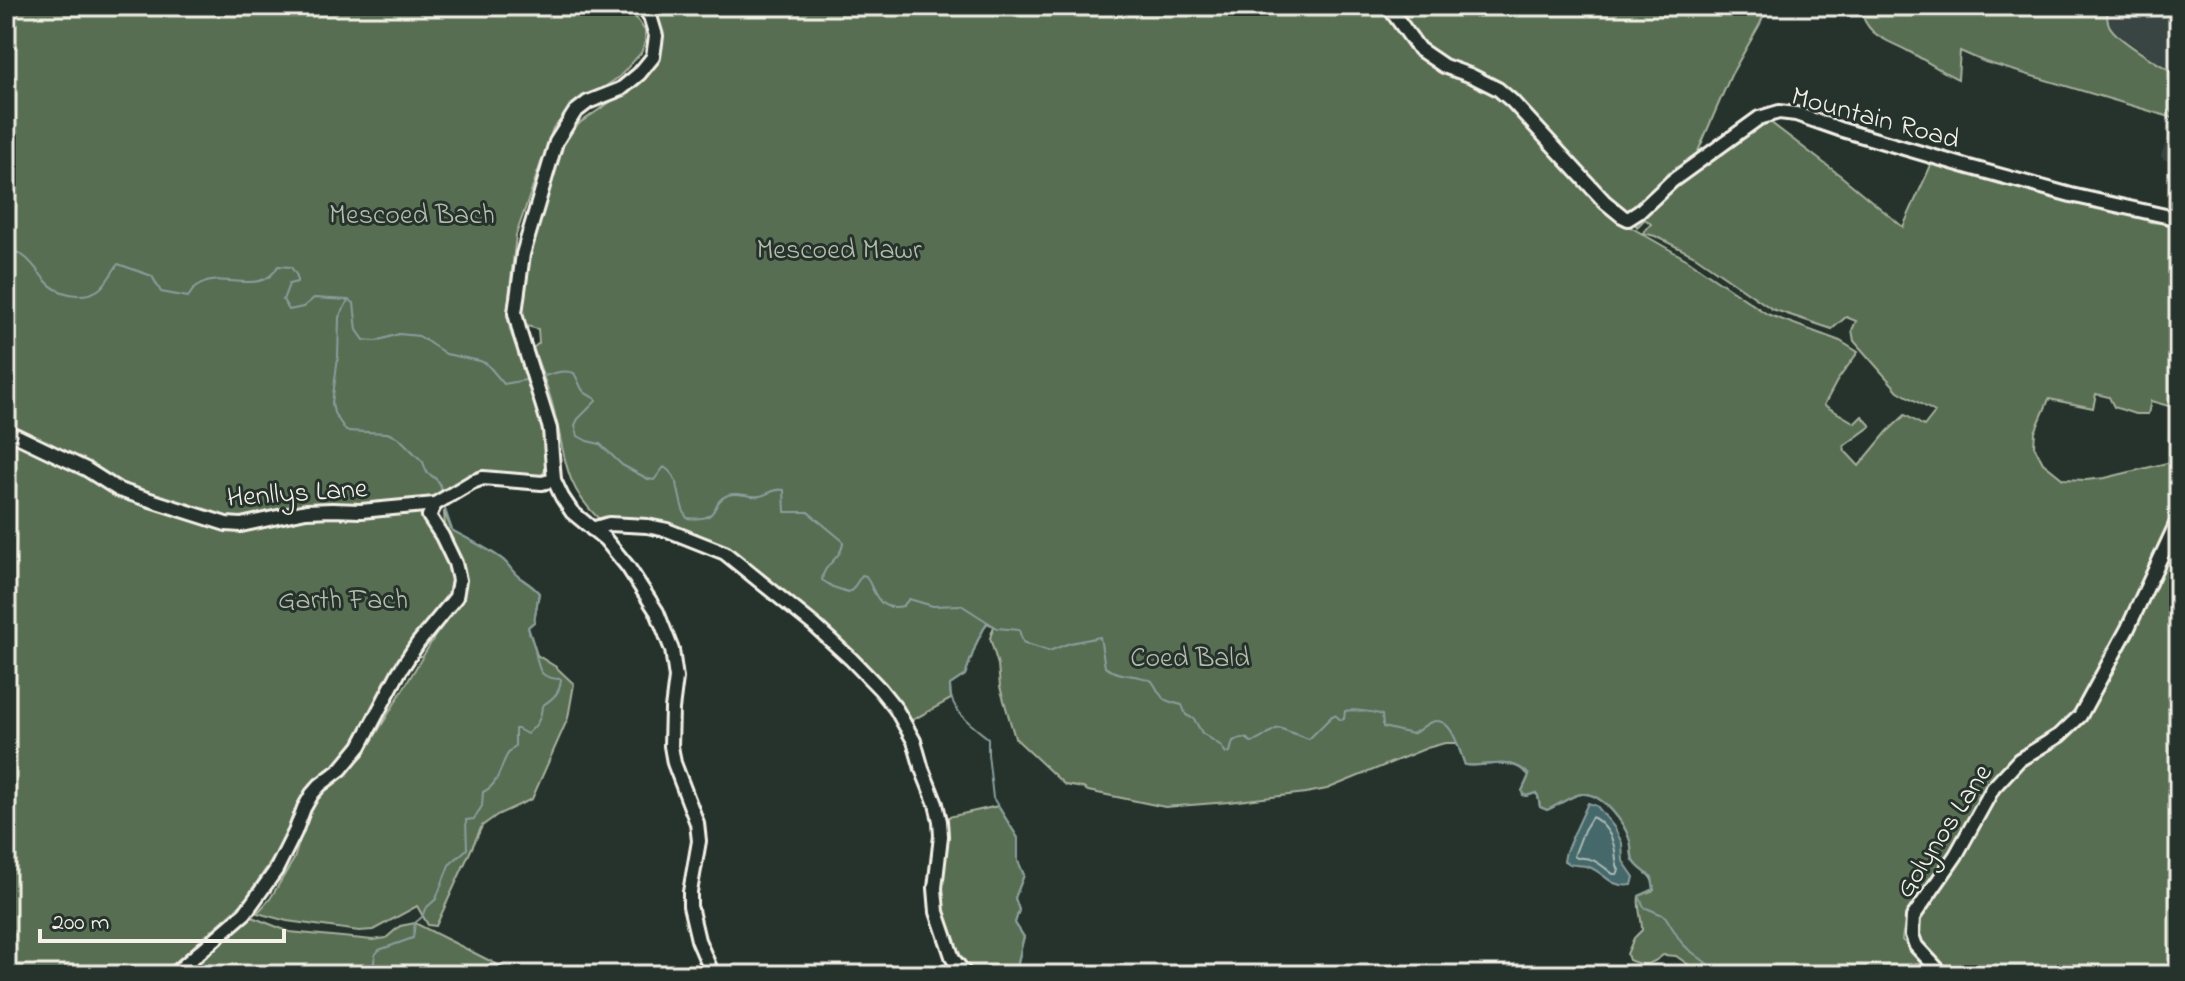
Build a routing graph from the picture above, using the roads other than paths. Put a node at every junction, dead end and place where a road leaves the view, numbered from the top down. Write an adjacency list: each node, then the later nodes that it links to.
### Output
1 (641, 6): 5 (street)
2 (1388, 6): 3 (street, Mountain Road)
3 (2179, 219)
4 (6, 433): 6 (street, Henllys Lane)
5 (554, 480): 6 (street, Henllys Lane); 8 (street)
6 (435, 504): 9 (street)
7 (2179, 518): 12 (street, Golynos Lane)
8 (592, 529): 10 (street); 11 (street)
9 (173, 975)
10 (713, 975)
11 (966, 975)
12 (1943, 975)

